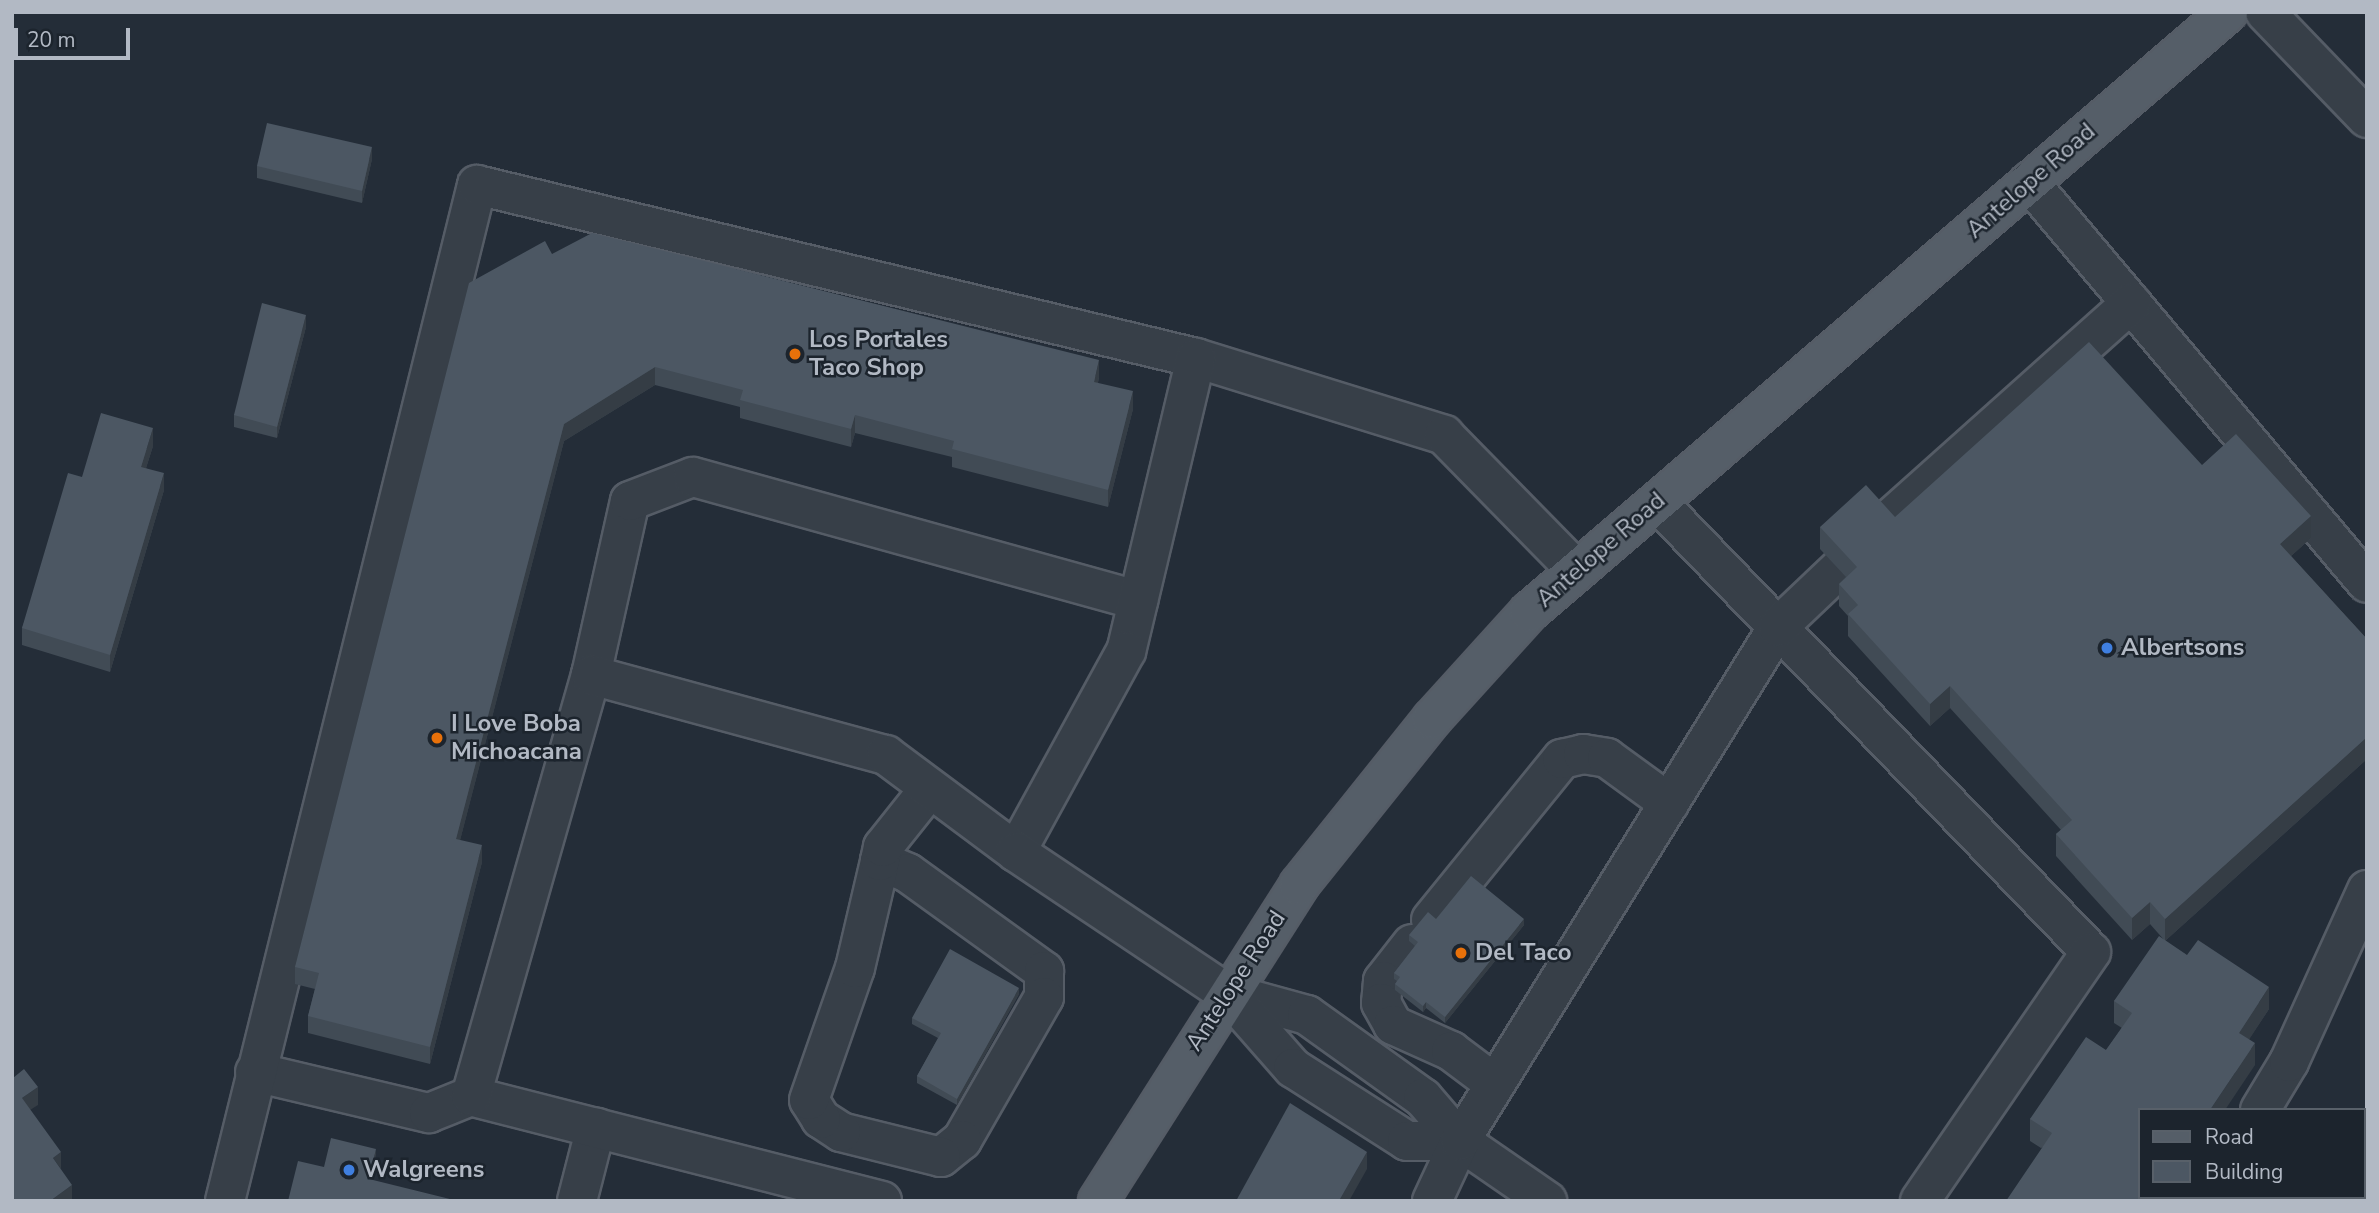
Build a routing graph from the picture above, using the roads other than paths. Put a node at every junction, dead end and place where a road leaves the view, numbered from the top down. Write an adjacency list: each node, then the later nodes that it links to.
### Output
1 (2228, 12): 4 (main road, Antelope Road)
2 (2266, 12): 3 (lane)
3 (2367, 118)
4 (2029, 182): 5 (lane); 7 (main road, Antelope Road)
5 (2131, 303): 8 (lane); 11 (lane)
6 (1196, 358): 10 (lane); 12 (lane); 21 (lane)
7 (1657, 502): 10 (main road, Antelope Road); 13 (lane)
8 (1883, 526)
9 (1839, 569): 13 (lane)
10 (1577, 571): 20 (main road, Antelope Road)
11 (2367, 583)
12 (1138, 600): 14 (lane); 17 (lane)
13 (1778, 627): 16 (lane); 33 (lane)
14 (591, 675): 15 (lane); 23 (lane)
15 (930, 788): 17 (lane); 18 (lane)
16 (1669, 803): 22 (lane); 22 (lane)
17 (1016, 852): 20 (lane)
18 (880, 861): 18 (lane)
19 (2367, 890): 24 (lane)
20 (1227, 993): 26 (lane); 26 (lane); 30 (main road, Antelope Road)
21 (256, 1072): 23 (lane); 28 (lane)
22 (1495, 1084): 26 (lane)
23 (471, 1096): 25 (lane)
24 (2261, 1108)
25 (596, 1128): 27 (lane); 29 (lane)
26 (1460, 1141): 31 (lane); 32 (lane)
27 (876, 1200)
28 (225, 1201)
29 (577, 1201)
30 (1098, 1201)
31 (1432, 1201)
32 (1548, 1201)
33 (1920, 1201)

